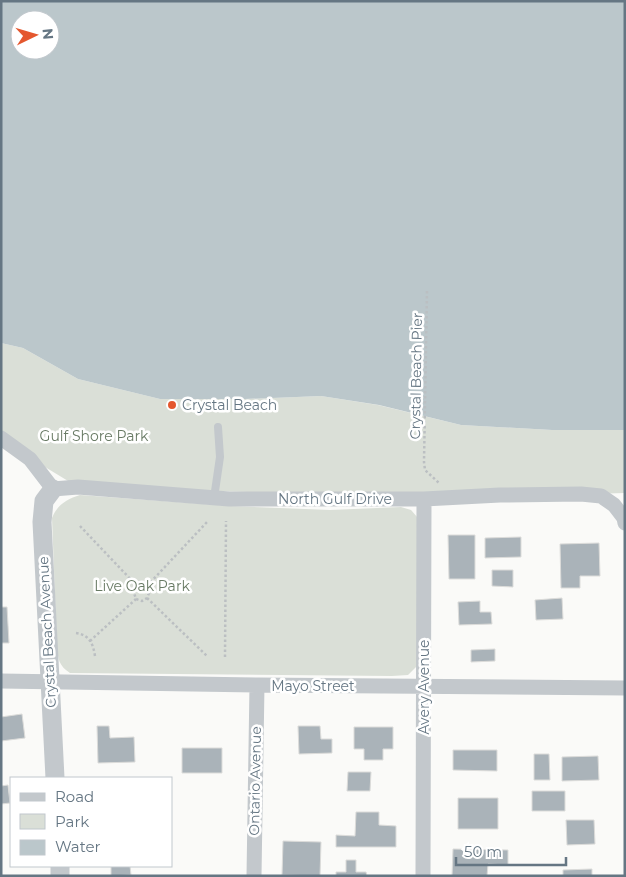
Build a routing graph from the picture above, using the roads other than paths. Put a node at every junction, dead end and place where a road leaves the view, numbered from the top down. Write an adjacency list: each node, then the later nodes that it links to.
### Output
1 (218, 427): 4 (lane)
2 (1, 438): 3 (street)
3 (53, 489): 4 (street, North Gulf Drive); 8 (street, Crystal Beach Avenue)
4 (214, 498): 5 (street, North Gulf Drive)
5 (424, 499): 6 (street, North Gulf Drive); 10 (street, Avery Avenue)
6 (625, 523)
7 (1, 681): 8 (street, Mayo Street)
8 (50, 681): 9 (street, Mayo Street); 12 (street, Crystal Beach Avenue)
9 (257, 686): 10 (street, Mayo Street); 13 (street, Ontario Avenue)
10 (425, 687): 11 (street, Mayo Street); 14 (street, Avery Avenue)
11 (625, 688)
12 (55, 777)
13 (254, 876)
14 (423, 876)

